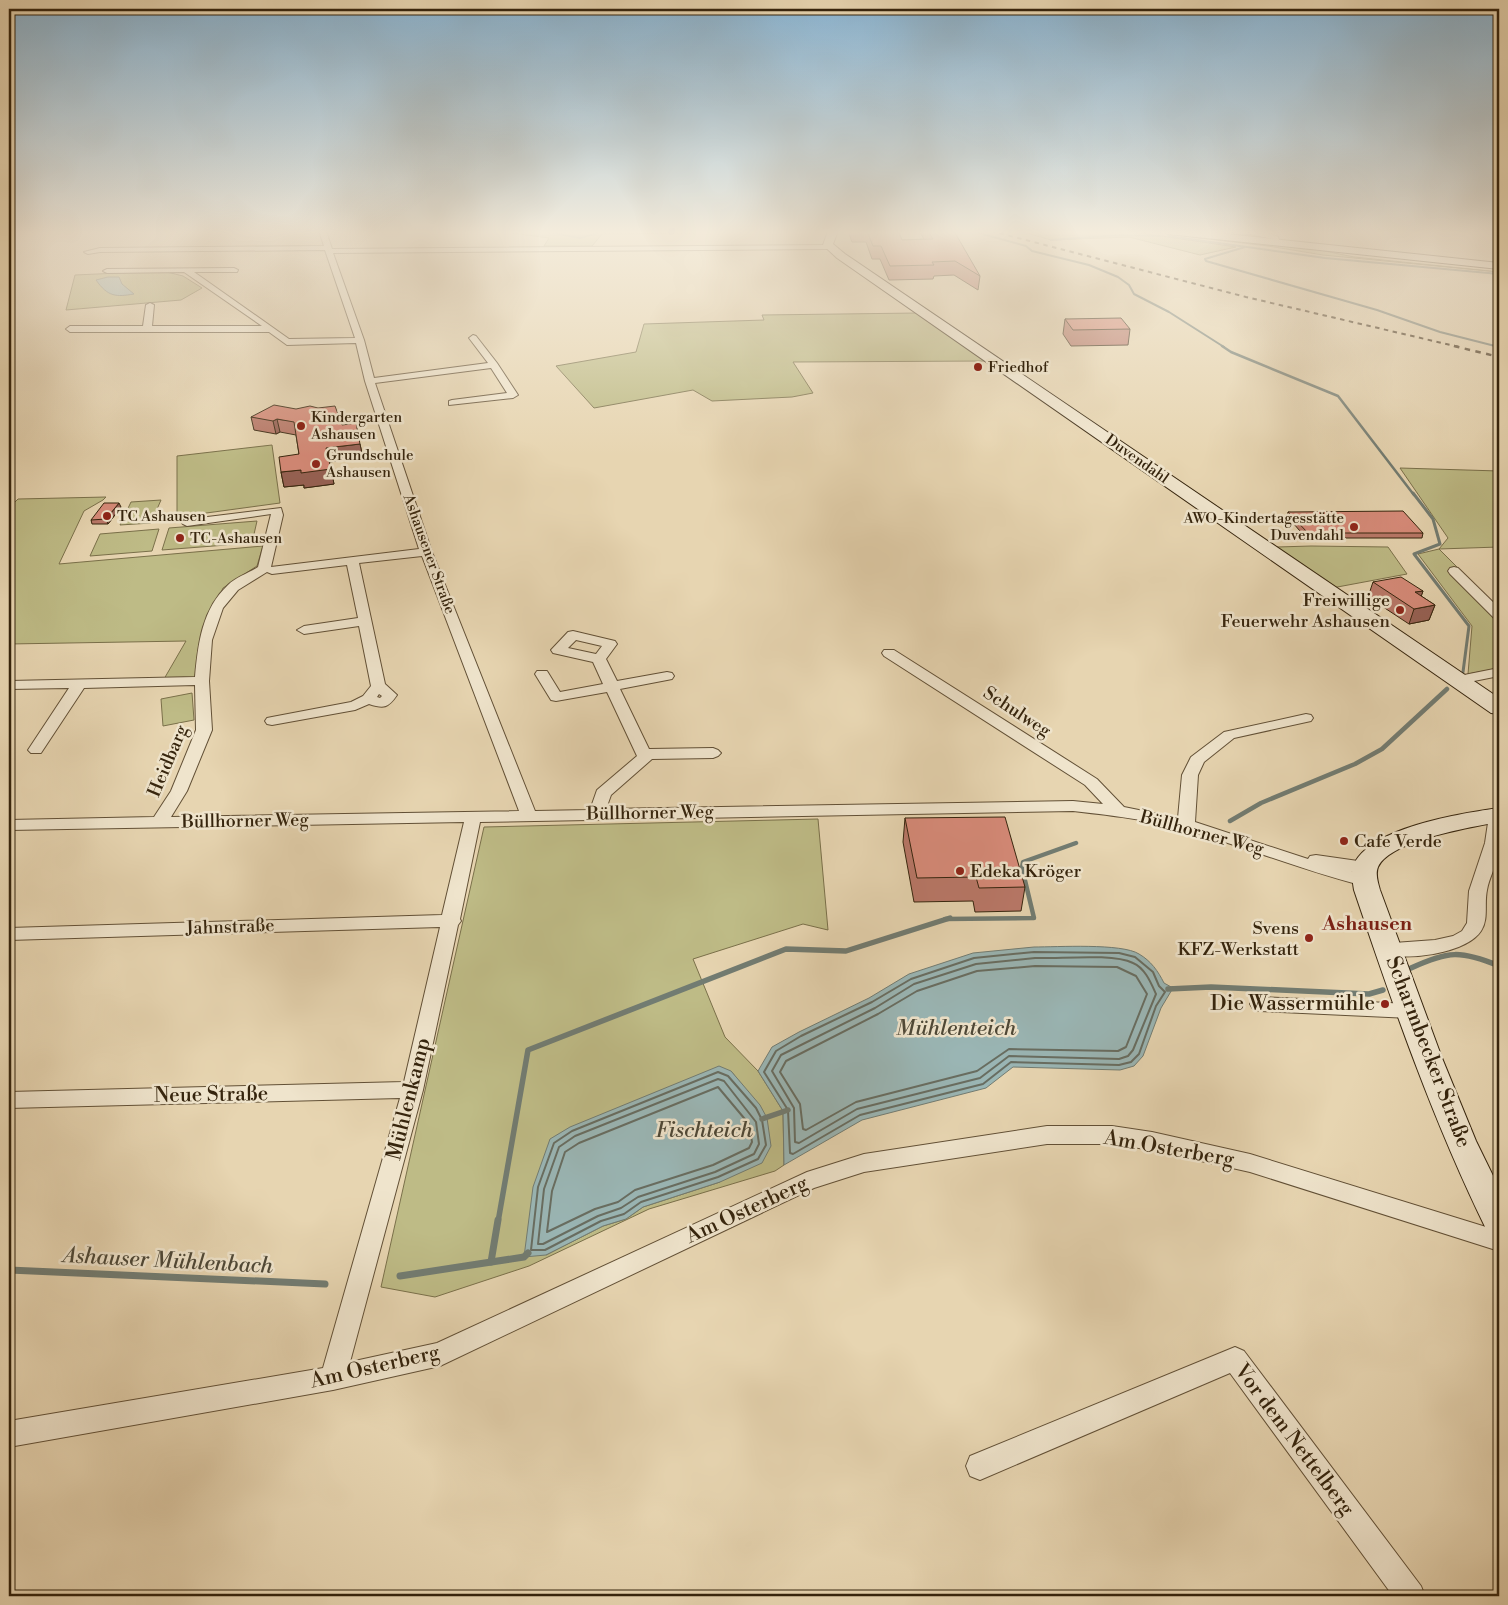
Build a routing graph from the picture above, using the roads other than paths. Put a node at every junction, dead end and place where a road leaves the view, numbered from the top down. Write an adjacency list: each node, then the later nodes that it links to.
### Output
1 (150, 305): 6 (street)
2 (238, 306): 7 (street)
3 (348, 306): 9 (street, Ashausener Straße)
4 (915, 306): 26 (street, Duvendahl)
5 (70, 329): 6 (street)
6 (147, 329): 7 (street)
7 (271, 329): 9 (street)
8 (473, 338): 10 (street)
9 (360, 340): 11 (street, Ashausener Straße)
10 (494, 365): 11 (street); 12 (street)
11 (370, 380): 14 (street, Ashausener Straße)
12 (452, 403)
13 (187, 522): 27 (street, Heidbarg)
14 (426, 552): 15 (street); 41 (street, Ashausener Straße)
15 (353, 562): 16 (street); 19 (street)
16 (272, 570)
17 (1454, 571): 18 (street)
18 (1499, 615)
19 (366, 621): 20 (street); 30 (street)
20 (304, 630)
21 (889, 653): 39 (street, Schulweg)
22 (599, 659): 31 (street)
23 (1499, 672): 26 (street)
24 (542, 674): 31 (street)
25 (667, 676): 31 (street)
26 (1459, 680): 33 (street, Duvendahl)
27 (202, 681): 28 (street); 44 (street, Heidbarg)
28 (79, 684): 29 (street); 36 (street)
29 (9, 685)
30 (378, 686): 32 (street)
31 (612, 686): 38 (street)
32 (368, 699): 35 (street)
33 (1499, 708)
34 (1306, 718): 46 (street)
35 (272, 721)
36 (36, 750)
37 (713, 753): 38 (street)
38 (644, 754): 40 (street)
39 (1118, 811): 40 (street, Büllhorner Weg); 46 (street, Büllhorner Weg)
40 (598, 813): 41 (street, Büllhorner Weg)
41 (529, 815): 42 (street, Büllhorner Weg)
42 (473, 816): 44 (street, Büllhorner Weg); 48 (street, Mühlenkamp)
43 (1498, 816): 47 (street); 50 (street)
44 (159, 823): 45 (street, Büllhorner Weg)
45 (9, 825)
46 (1186, 825): 47 (street, Büllhorner Weg)
47 (1365, 874): 50 (street, Scharmbecker Straße)
48 (452, 921): 49 (street, Jahnstraße); 53 (street, Mühlenkamp)
49 (9, 934)
50 (1387, 948): 52 (street, Scharmbecker Straße)
51 (1260, 1004): 52 (street)
52 (1410, 1011): 55 (street, Scharmbecker Straße)
53 (413, 1090): 54 (street, Neue Straße); 57 (street, Mühlenkamp)
54 (9, 1100)
55 (1499, 1221)
56 (1499, 1241): 57 (street, Am Osterberg)
57 (334, 1378): 58 (street, Am Osterberg)
58 (9, 1434)
59 (980, 1466): 60 (street, Vor dem Nettelberg)
60 (1411, 1596)

